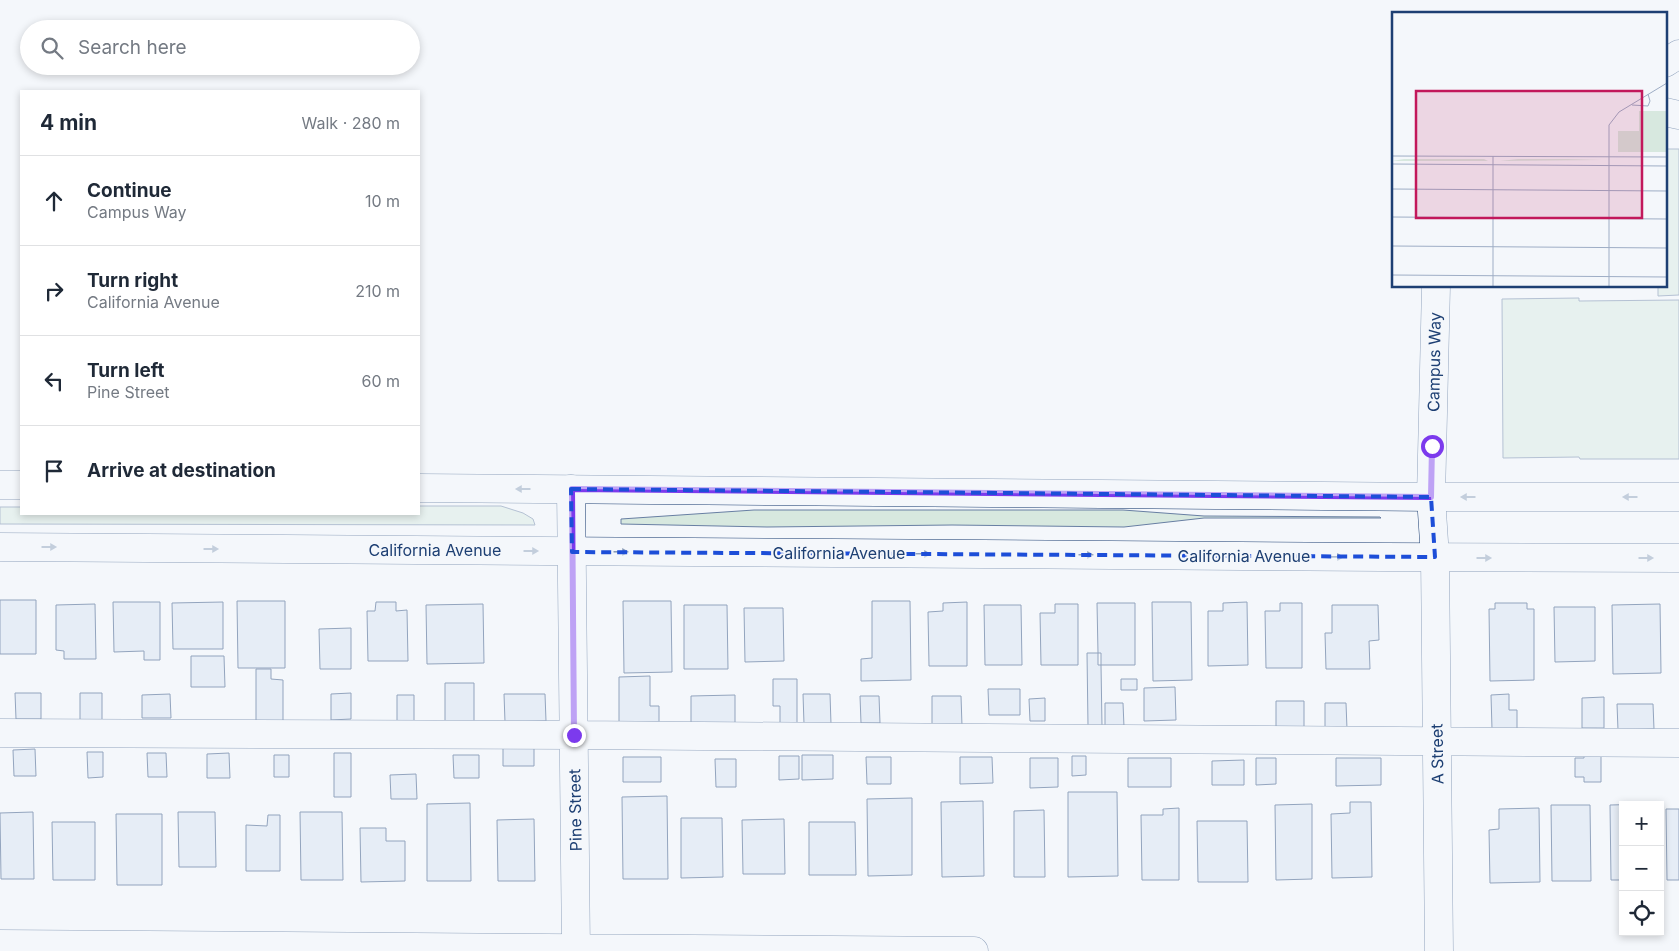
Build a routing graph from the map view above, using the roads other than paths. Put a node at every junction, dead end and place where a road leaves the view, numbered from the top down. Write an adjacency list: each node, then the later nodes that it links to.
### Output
1 (1679, 54): 2 (main road)
2 (1666, 61)
3 (1666, 112): 4 (main road)
4 (1679, 115)
5 (1436, 288): 10 (main road, Campus Way)
6 (0, 485): 7 (main road)
7 (20, 485)
8 (420, 488): 9 (main road, one-way to 8)
9 (572, 489): 10 (main road); 13 (main road, Pine Street)
10 (1431, 497): 11 (main road, one-way to 10); 14 (main road, Campus Way)
11 (1679, 497)
12 (0, 547): 13 (main road, California Avenue, one-way to 13)
13 (572, 552): 14 (main road, California Avenue, one-way to 14); 17 (main road, Pine Street)
14 (1435, 557): 15 (main road, California Avenue, one-way to 15); 18 (main road, A Street)
15 (1679, 558)
16 (0, 733): 17 (main road)
17 (574, 735): 18 (main road); 21 (main road, Pine Street)
18 (1437, 742): 19 (main road); 23 (main road, A Street)
19 (1679, 743)
20 (0, 944): 21 (main road)
21 (576, 950): 22 (main road)
22 (974, 951)
23 (1439, 951)

